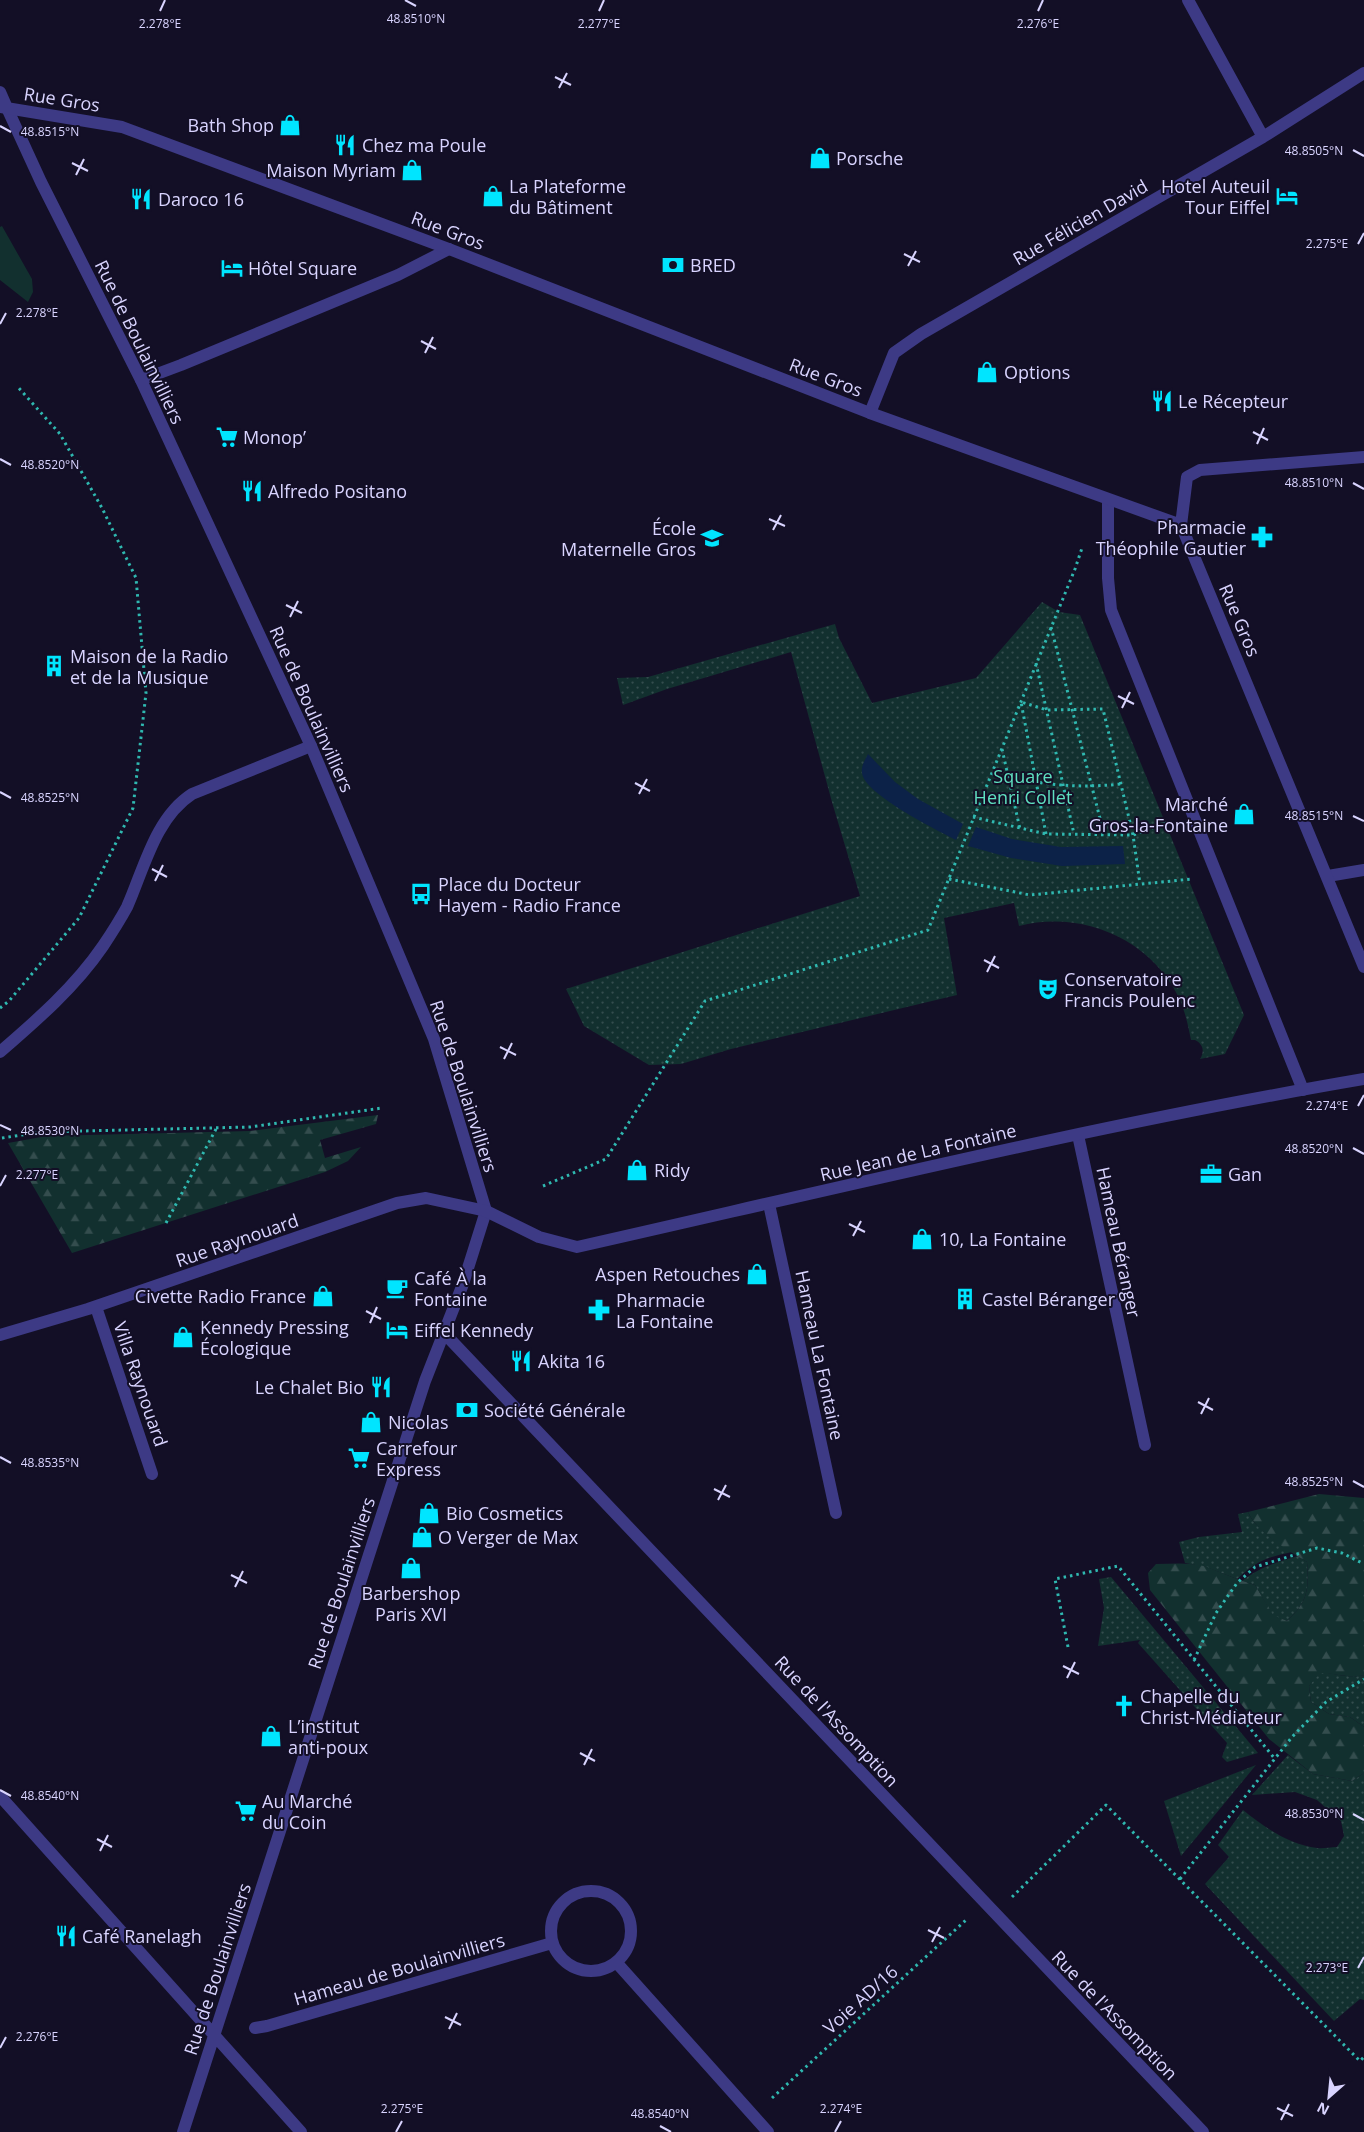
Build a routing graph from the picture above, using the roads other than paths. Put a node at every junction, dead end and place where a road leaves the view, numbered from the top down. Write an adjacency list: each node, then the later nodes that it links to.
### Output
1 (1188, 0): 5 (street)
2 (1364, 73): 5 (street, Rue Félicien David)
3 (0, 92): 4 (street, Rue de Boulainvilliers)
4 (4, 108): 6 (street, Rue Gros); 7 (street, Rue de Boulainvilliers)
5 (1263, 137): 8 (street, Rue Félicien David)
6 (449, 249): 7 (street); 8 (street, Rue Gros)
7 (141, 380): 12 (street, Rue de Boulainvilliers)
8 (870, 412): 10 (street, Rue Gros)
9 (1364, 457): 11 (street)
10 (1108, 500): 11 (street, Rue Gros); 18 (street)
11 (1181, 525): 14 (street, Rue Gros)
12 (311, 746): 16 (street); 21 (street, Rue de Boulainvilliers)
13 (1364, 870): 14 (street)
14 (1328, 876): 15 (street, Rue Gros)
15 (1364, 967)
16 (0, 1052)
17 (1364, 1079): 18 (street, Rue Jean de La Fontaine)
18 (1302, 1090): 19 (street, Rue Jean de La Fontaine)
19 (1078, 1135): 20 (street, Rue Jean de La Fontaine); 25 (street, Hameau Béranger)
20 (769, 1204): 21 (street, Rue Jean de La Fontaine); 27 (street, Hameau La Fontaine)
21 (486, 1211): 22 (street, Rue Raynouard); 23 (street, Rue de Boulainvilliers)
22 (96, 1306): 24 (street, Rue Raynouard); 26 (street, Villa Raynouard)
23 (445, 1334): 32 (street, Rue de Boulainvilliers); 36 (street, Rue de l'Assomption)
24 (0, 1335)
25 (1145, 1445)
26 (152, 1474)
27 (836, 1513)
28 (0, 1796): 32 (street)
29 (552, 1943): 30 (street); 30 (street); 31 (street, Hameau de Boulainvilliers)
30 (616, 1962): 35 (street)
31 (254, 2028)
32 (214, 2034): 33 (street, Rue de Boulainvilliers); 34 (street)
33 (183, 2132)
34 (301, 2132)
35 (768, 2132)
36 (1202, 2132)

